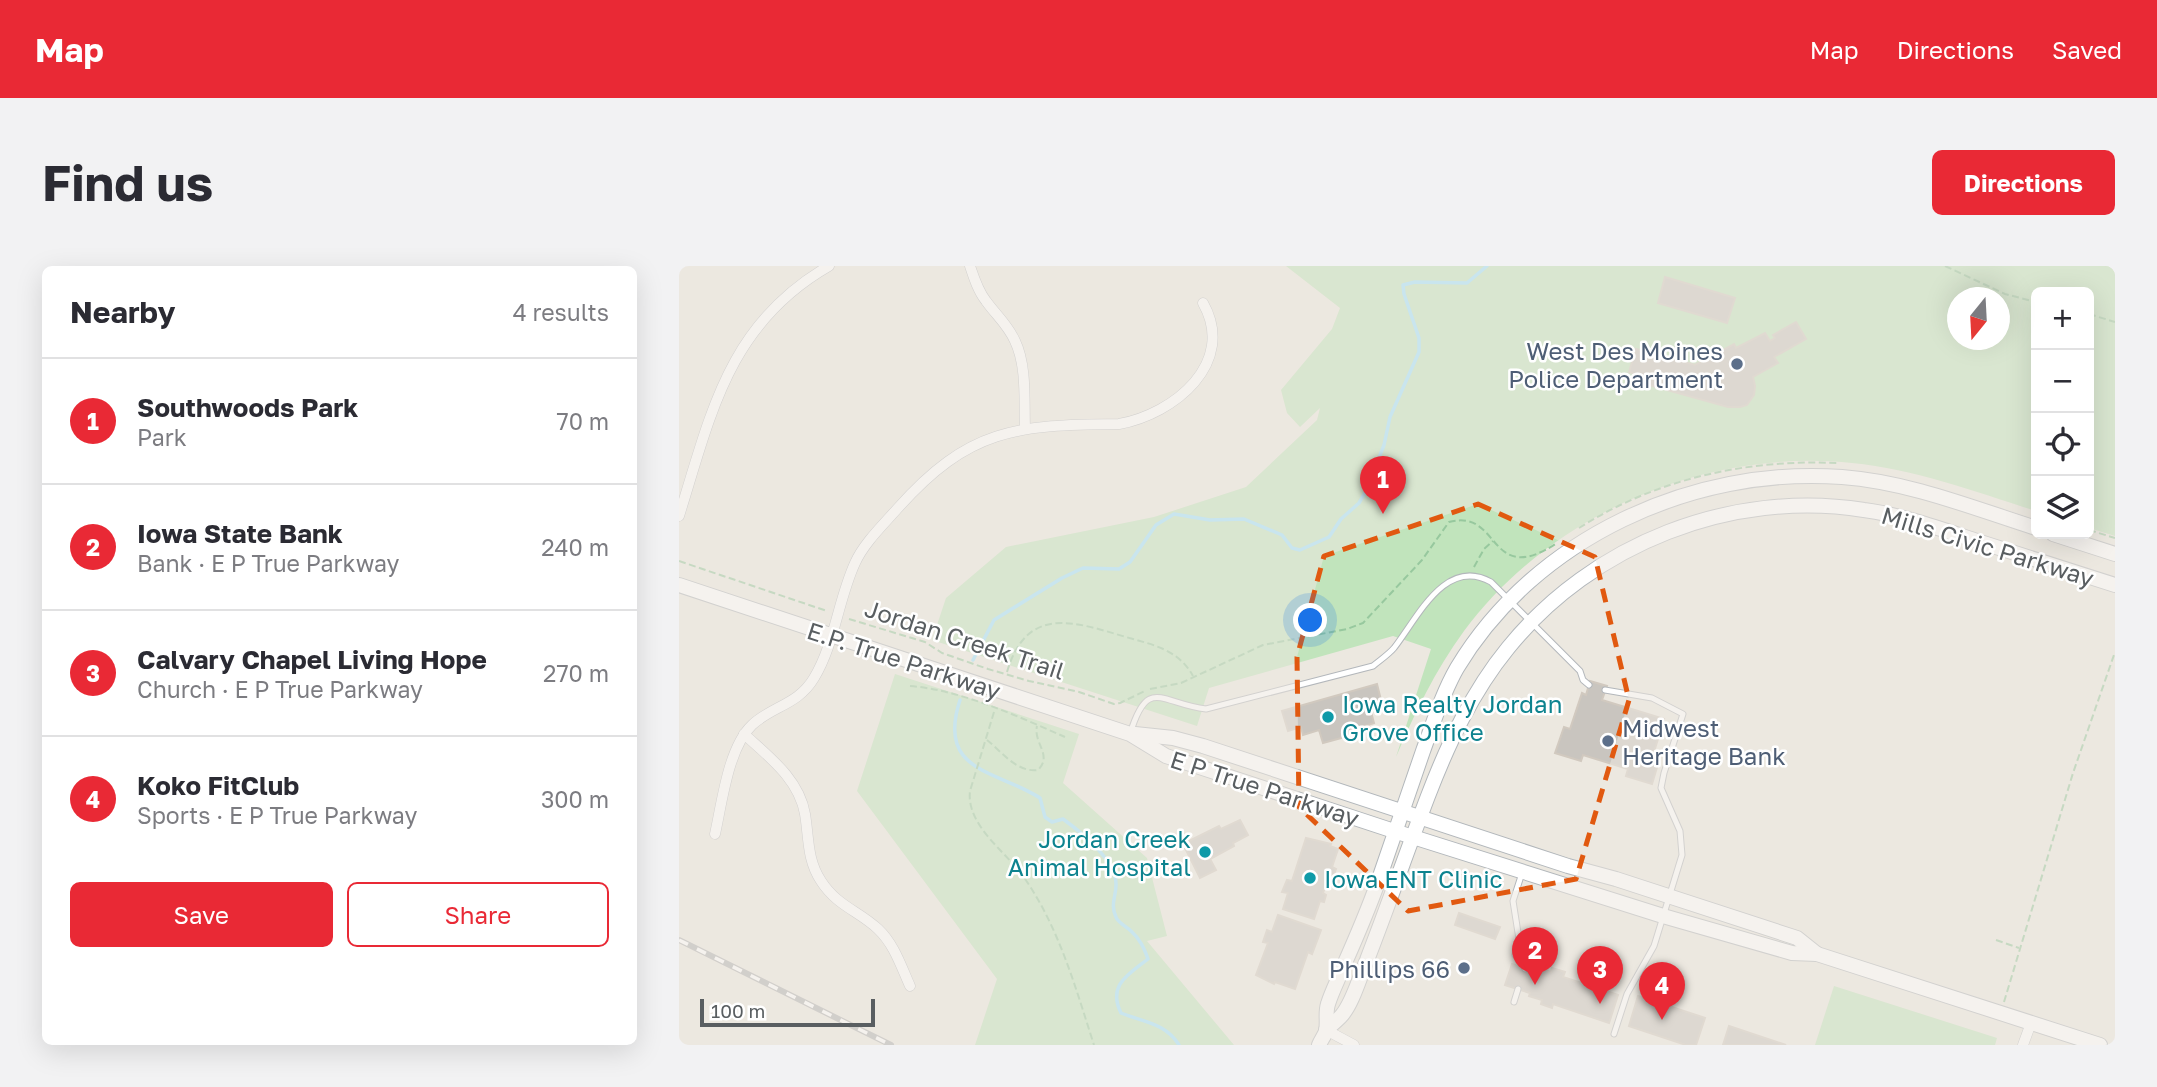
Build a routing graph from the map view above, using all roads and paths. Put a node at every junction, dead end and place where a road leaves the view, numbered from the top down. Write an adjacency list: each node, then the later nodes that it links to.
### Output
1 (829, 266): 9 (street)
2 (970, 266): 8 (street)
3 (1945, 266): 4 (path)
4 (2031, 301)
5 (1203, 303): 8 (street)
6 (2094, 316): 7 (path)
7 (2115, 322)
8 (1025, 428): 25 (street)
9 (679, 516)
10 (2031, 526): 21 (main road, Mills Civic Parkway)
11 (2094, 532): 12 (path)
12 (2115, 538)
13 (2068, 539): 15 (main road, Mills Civic Parkway)
14 (1494, 541): 16 (path, Jordan Creek Trail); 18 (path); 28 (path, Jordan Creek Trail)
15 (2115, 554)
16 (1529, 557)
17 (679, 561): 22 (path, Jordan Creek Trail)
18 (1468, 576): 21 (lane); 35 (lane)
19 (679, 585): 25 (main road, E.P. True Parkway)
20 (2115, 585): 24 (main road, Mills Civic Parkway)
21 (1510, 601): 24 (lane); 38 (main road, Mills Civic Parkway)
22 (830, 612)
23 (845, 617): 28 (path, Jordan Creek Trail)
24 (1532, 621): 29 (lane); 39 (main road, Mills Civic Parkway)
25 (831, 636): 34 (street); 35 (main road, E.P. True Parkway)
26 (2115, 652): 47 (path)
27 (1007, 672): 28 (path, Jordan Creek Trail)
28 (1193, 677)
29 (1589, 685)
30 (910, 686): 33 (path)
31 (1605, 690): 44 (lane)
32 (994, 712): 37 (path)
33 (1037, 725): 36 (path); 37 (path)
34 (744, 734): 41 (street); 50 (street)
35 (1130, 734): 38 (main road, E P True Parkway); 40 (main road, E P True Parkway)
36 (1065, 737)
37 (986, 739): 57 (path)
38 (1401, 810): 39 (main road, E P True Parkway); 40 (main road, Mills Civic Parkway)
39 (1419, 818): 42 (main road, Mills Civic Parkway); 44 (main road, E P True Parkway)
40 (1394, 831): 42 (main road, E P True Parkway); 55 (main road, Mills Civic Parkway)
41 (715, 834)
42 (1412, 836): 43 (main road, E P True Parkway); 55 (main road, Mills Civic Parkway)
43 (1522, 872): 45 (main road, E P True Parkway); 49 (lane)
44 (1670, 896): 45 (lane); 48 (main road, E P True Parkway)
45 (1664, 916): 48 (main road, E P True Parkway); 56 (lane)
46 (1996, 940): 47 (path)
47 (2020, 948): 53 (path)
48 (1817, 954): 53 (main road, E P True Parkway)
49 (1525, 969)
50 (909, 986)
51 (1518, 989): 52 (lane)
52 (1514, 1002)
53 (2001, 1013): 54 (main road, E P True Parkway)
54 (2031, 1023): 60 (street); 61 (main road, E P True Parkway)
55 (1326, 1030): 58 (main road); 59 (street)
56 (1614, 1034)
57 (1094, 1045)
58 (1319, 1045)
59 (1354, 1045)
60 (2024, 1045)
61 (2101, 1045)

